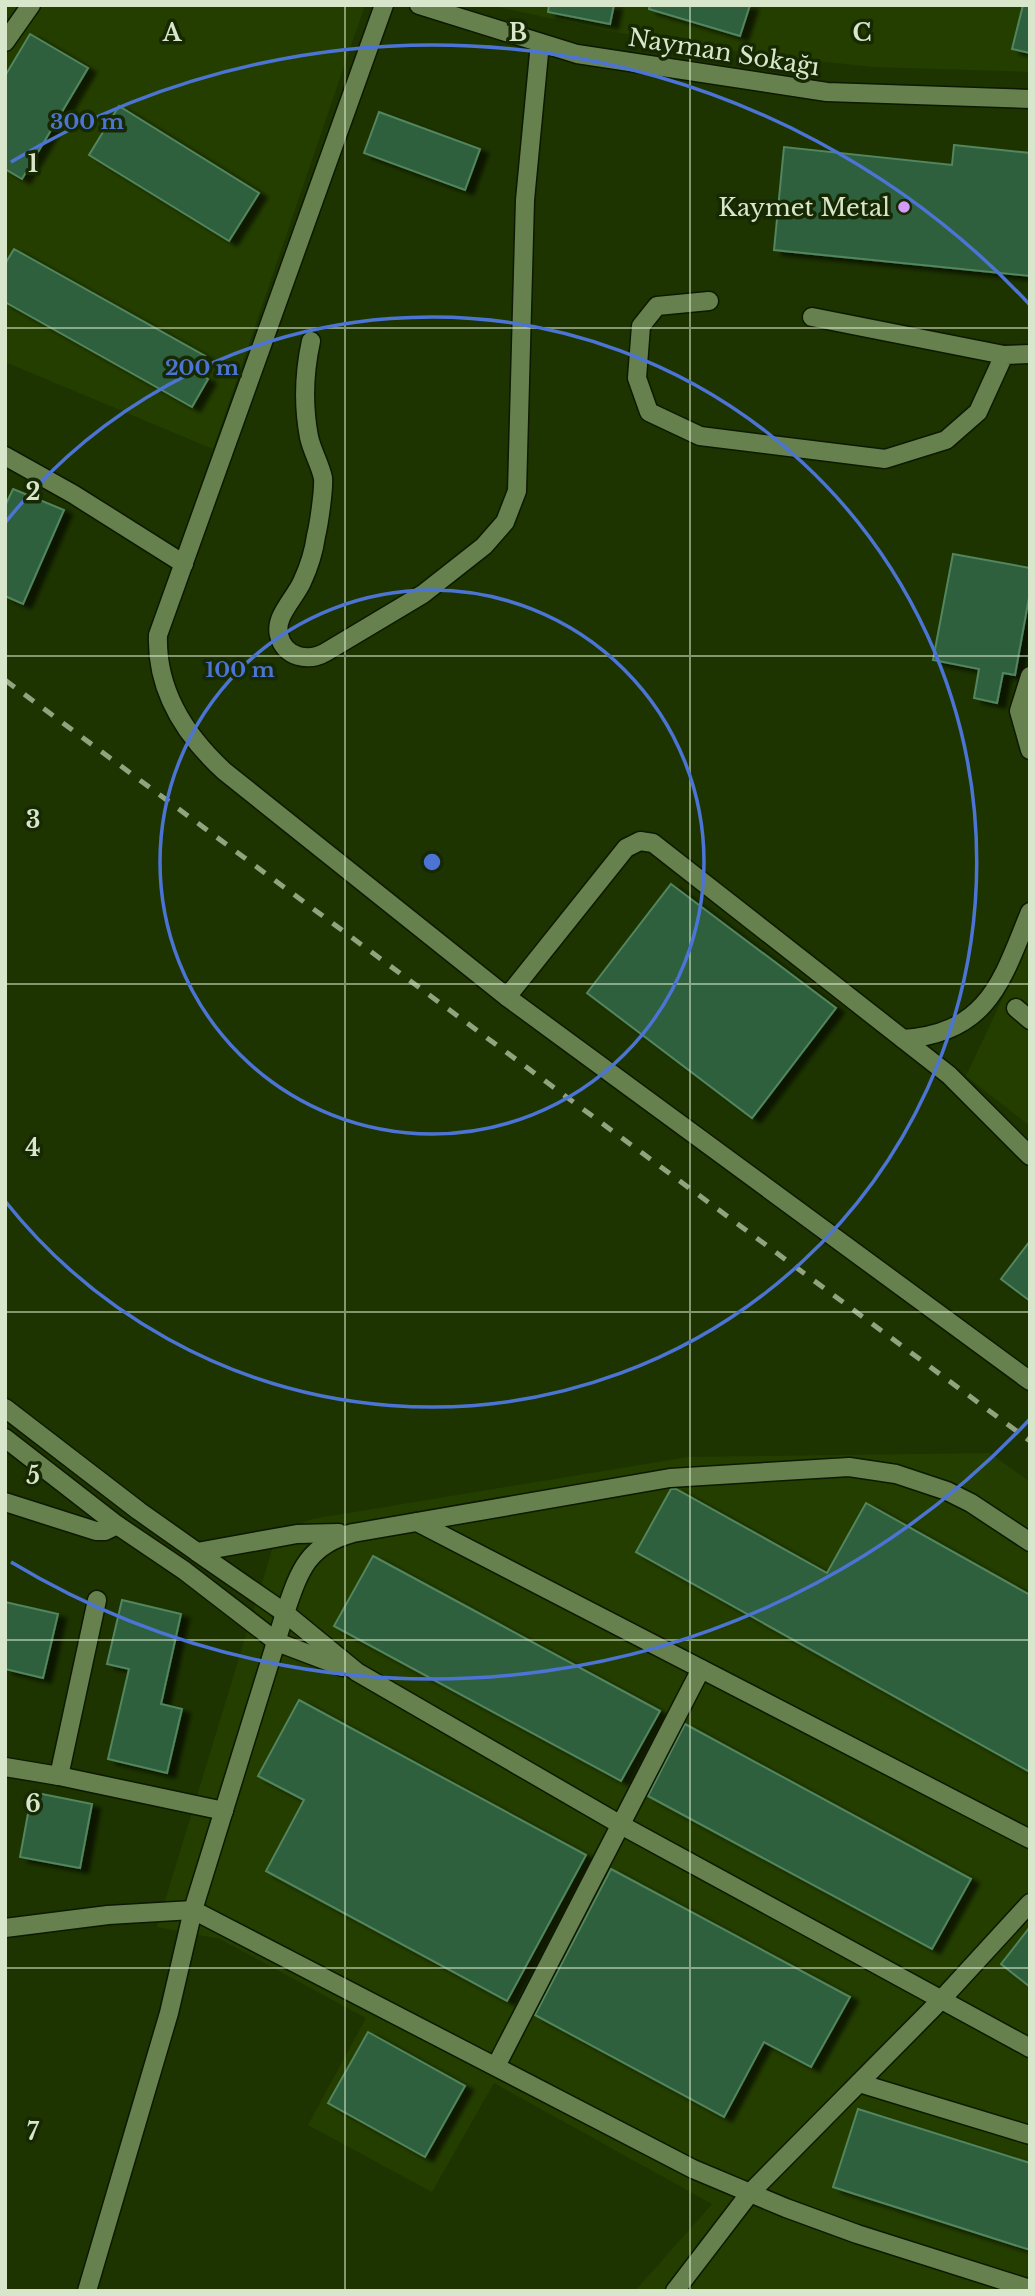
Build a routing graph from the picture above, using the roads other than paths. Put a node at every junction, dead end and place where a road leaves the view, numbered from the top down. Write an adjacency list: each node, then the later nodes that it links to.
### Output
1 (31, 5): 4 (street)
2 (384, 5): 13 (street)
3 (419, 5): 5 (street, Nayman Sokağı)
4 (5, 42)
5 (540, 43): 6 (street, Nayman Sokağı); 9 (street)
6 (1030, 99)
7 (709, 301): 11 (street)
8 (812, 317): 11 (street)
9 (311, 341)
10 (1030, 354): 11 (street)
11 (1004, 355)
12 (5, 456): 13 (street)
13 (184, 564): 17 (street)
14 (1030, 676): 15 (street)
15 (1030, 750)
16 (1030, 912): 18 (street)
17 (507, 997): 18 (street); 20 (street)
18 (903, 1039): 19 (street)
19 (1030, 1156)
20 (1030, 1381)
21 (5, 1408): 28 (street)
22 (5, 1438): 25 (street)
23 (5, 1502): 25 (street)
24 (417, 1522): 26 (street); 27 (street); 32 (street)
25 (117, 1525): 31 (street)
26 (354, 1533): 28 (street); 30 (street)
27 (1030, 1542)
28 (197, 1552): 30 (street)
29 (97, 1600): 35 (street)
30 (285, 1613): 31 (street); 33 (street)
31 (277, 1642): 33 (street); 36 (street)
32 (701, 1669): 37 (street); 38 (street)
33 (357, 1672): 37 (street)
34 (5, 1767): 35 (street)
35 (59, 1776): 36 (street)
36 (224, 1811): 40 (street)
37 (621, 1825): 42 (street); 44 (street)
38 (1030, 1839)
39 (1030, 1903): 42 (street)
40 (193, 1910): 41 (street); 44 (street); 49 (street)
41 (5, 1928)
42 (941, 2000): 43 (street); 45 (street)
43 (1030, 2048)
44 (496, 2066): 47 (street)
45 (859, 2083): 46 (street); 47 (street)
46 (1030, 2134)
47 (750, 2193): 48 (street); 50 (street)
48 (1030, 2289)
49 (87, 2291)
50 (675, 2291)

